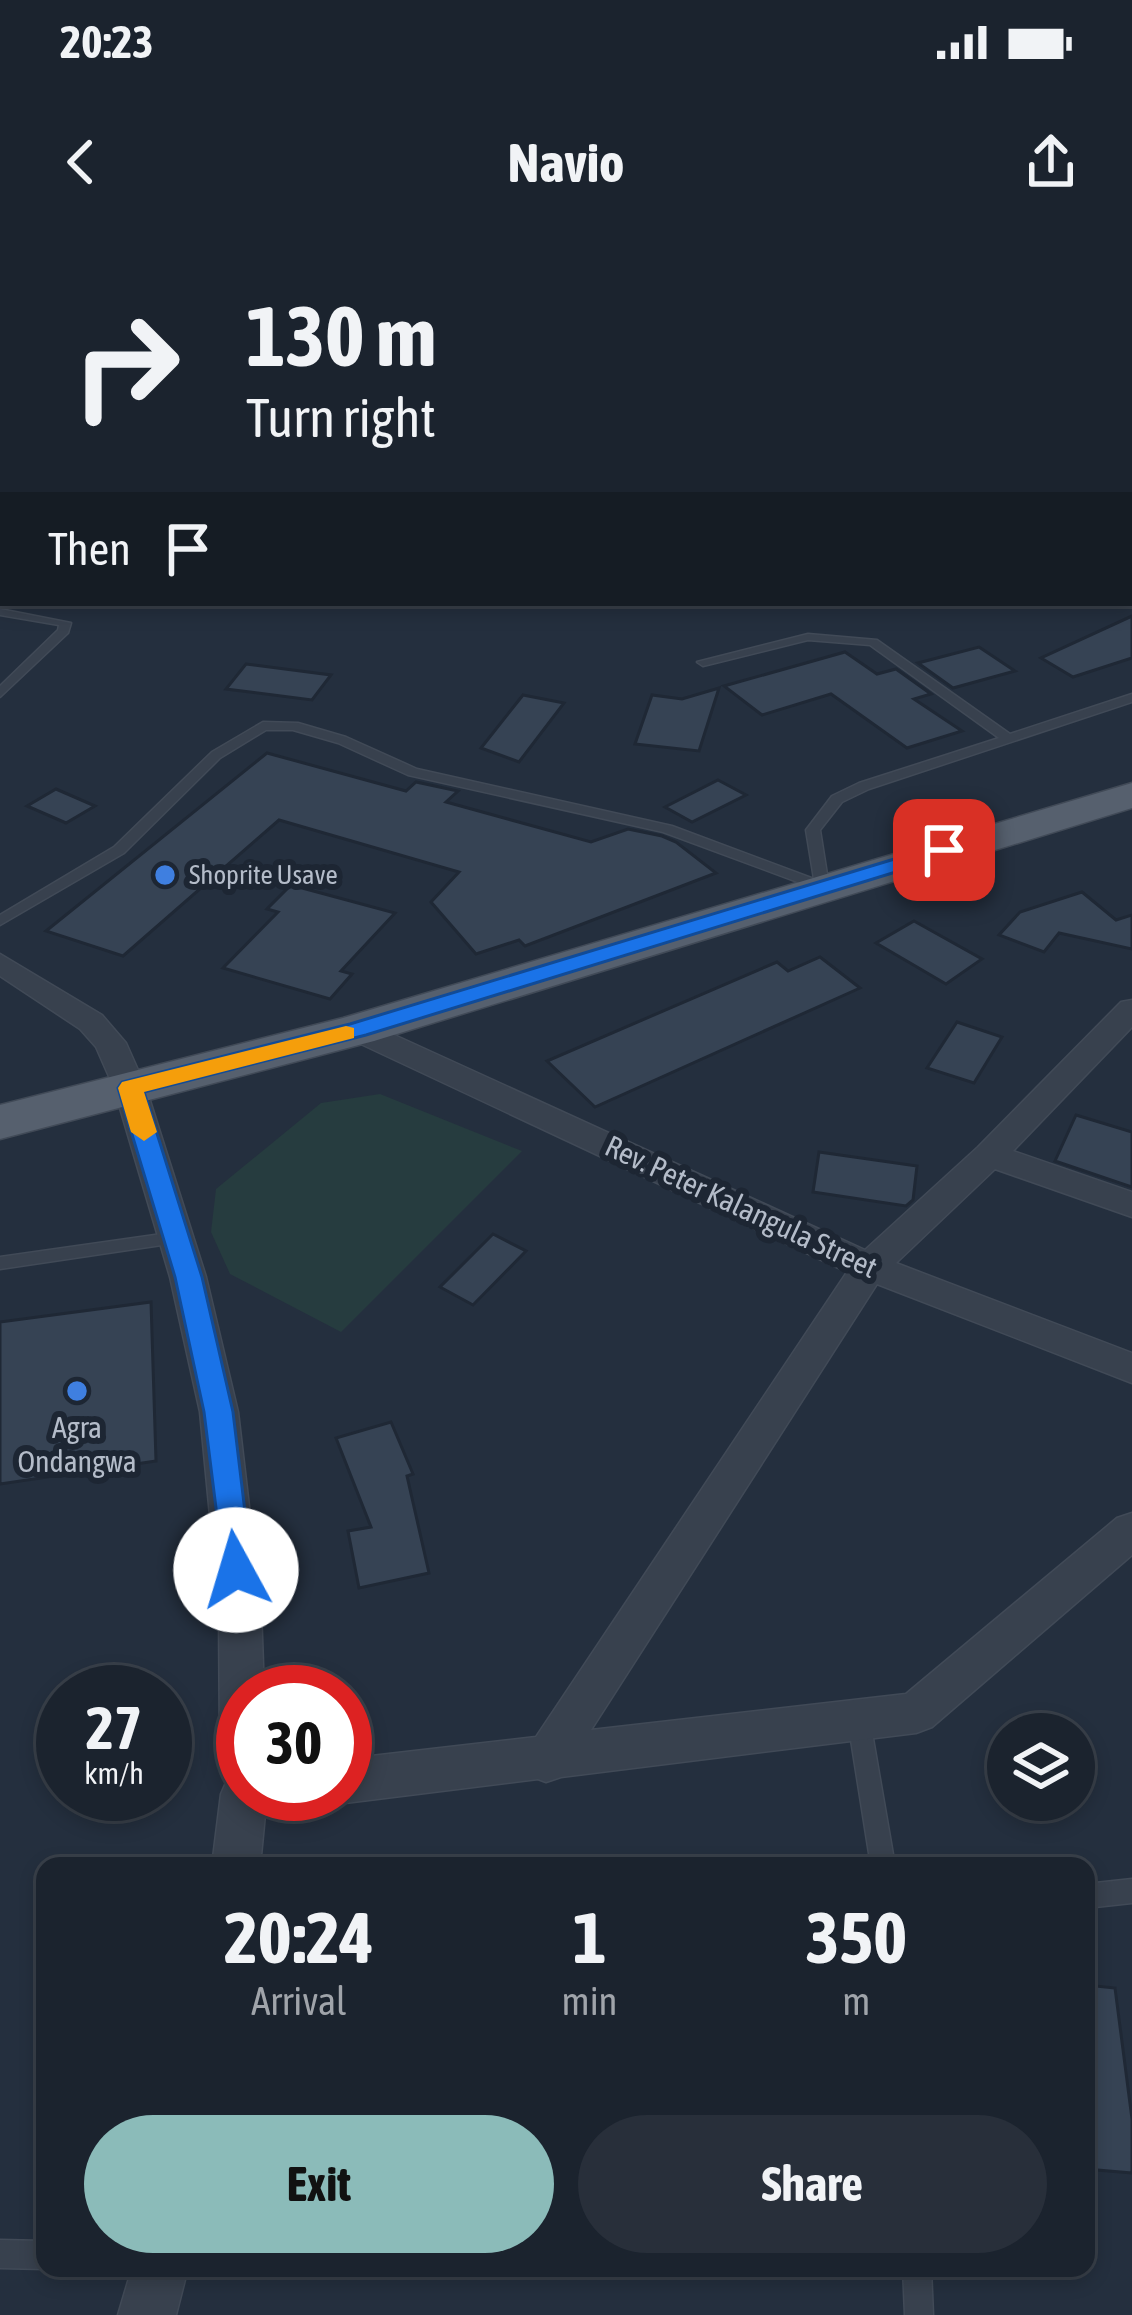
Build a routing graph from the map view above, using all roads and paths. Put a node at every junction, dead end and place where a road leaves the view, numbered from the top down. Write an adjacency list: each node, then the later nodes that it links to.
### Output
1 (0, 612): 3 (lane)
2 (703, 662): 5 (lane)
3 (0, 693)
4 (1132, 698): 5 (lane)
5 (1009, 739): 7 (lane)
6 (1132, 795): 7 (main road)
7 (822, 886): 8 (lane); 11 (main road)
8 (0, 921)
9 (0, 963): 12 (street)
10 (1132, 1010): 14 (street)
11 (357, 1030): 12 (main road); 18 (street, Rev. Peter Kalangula Street)
12 (130, 1088): 13 (main road); 16 (street)
13 (0, 1122)
14 (990, 1155): 15 (street); 18 (street)
15 (1132, 1205)
16 (176, 1238): 17 (lane); 21 (street)
17 (0, 1263)
18 (869, 1267): 19 (street, Rev. Peter Kalangula Street); 23 (street)
19 (1132, 1368)
20 (1132, 1530): 22 (street)
21 (241, 1665)
22 (859, 1720): 23 (street); 27 (lane)
23 (547, 1761): 24 (street)
24 (372, 1778)
25 (241, 1821): 26 (street)
26 (237, 1857)
27 (882, 1857)
28 (1132, 1892): 29 (lane)
29 (1095, 1895)
30 (0, 2254): 31 (lane)
31 (36, 2255)
32 (158, 2277): 34 (street)
33 (917, 2277): 35 (lane)
34 (147, 2315)
35 (919, 2315)

